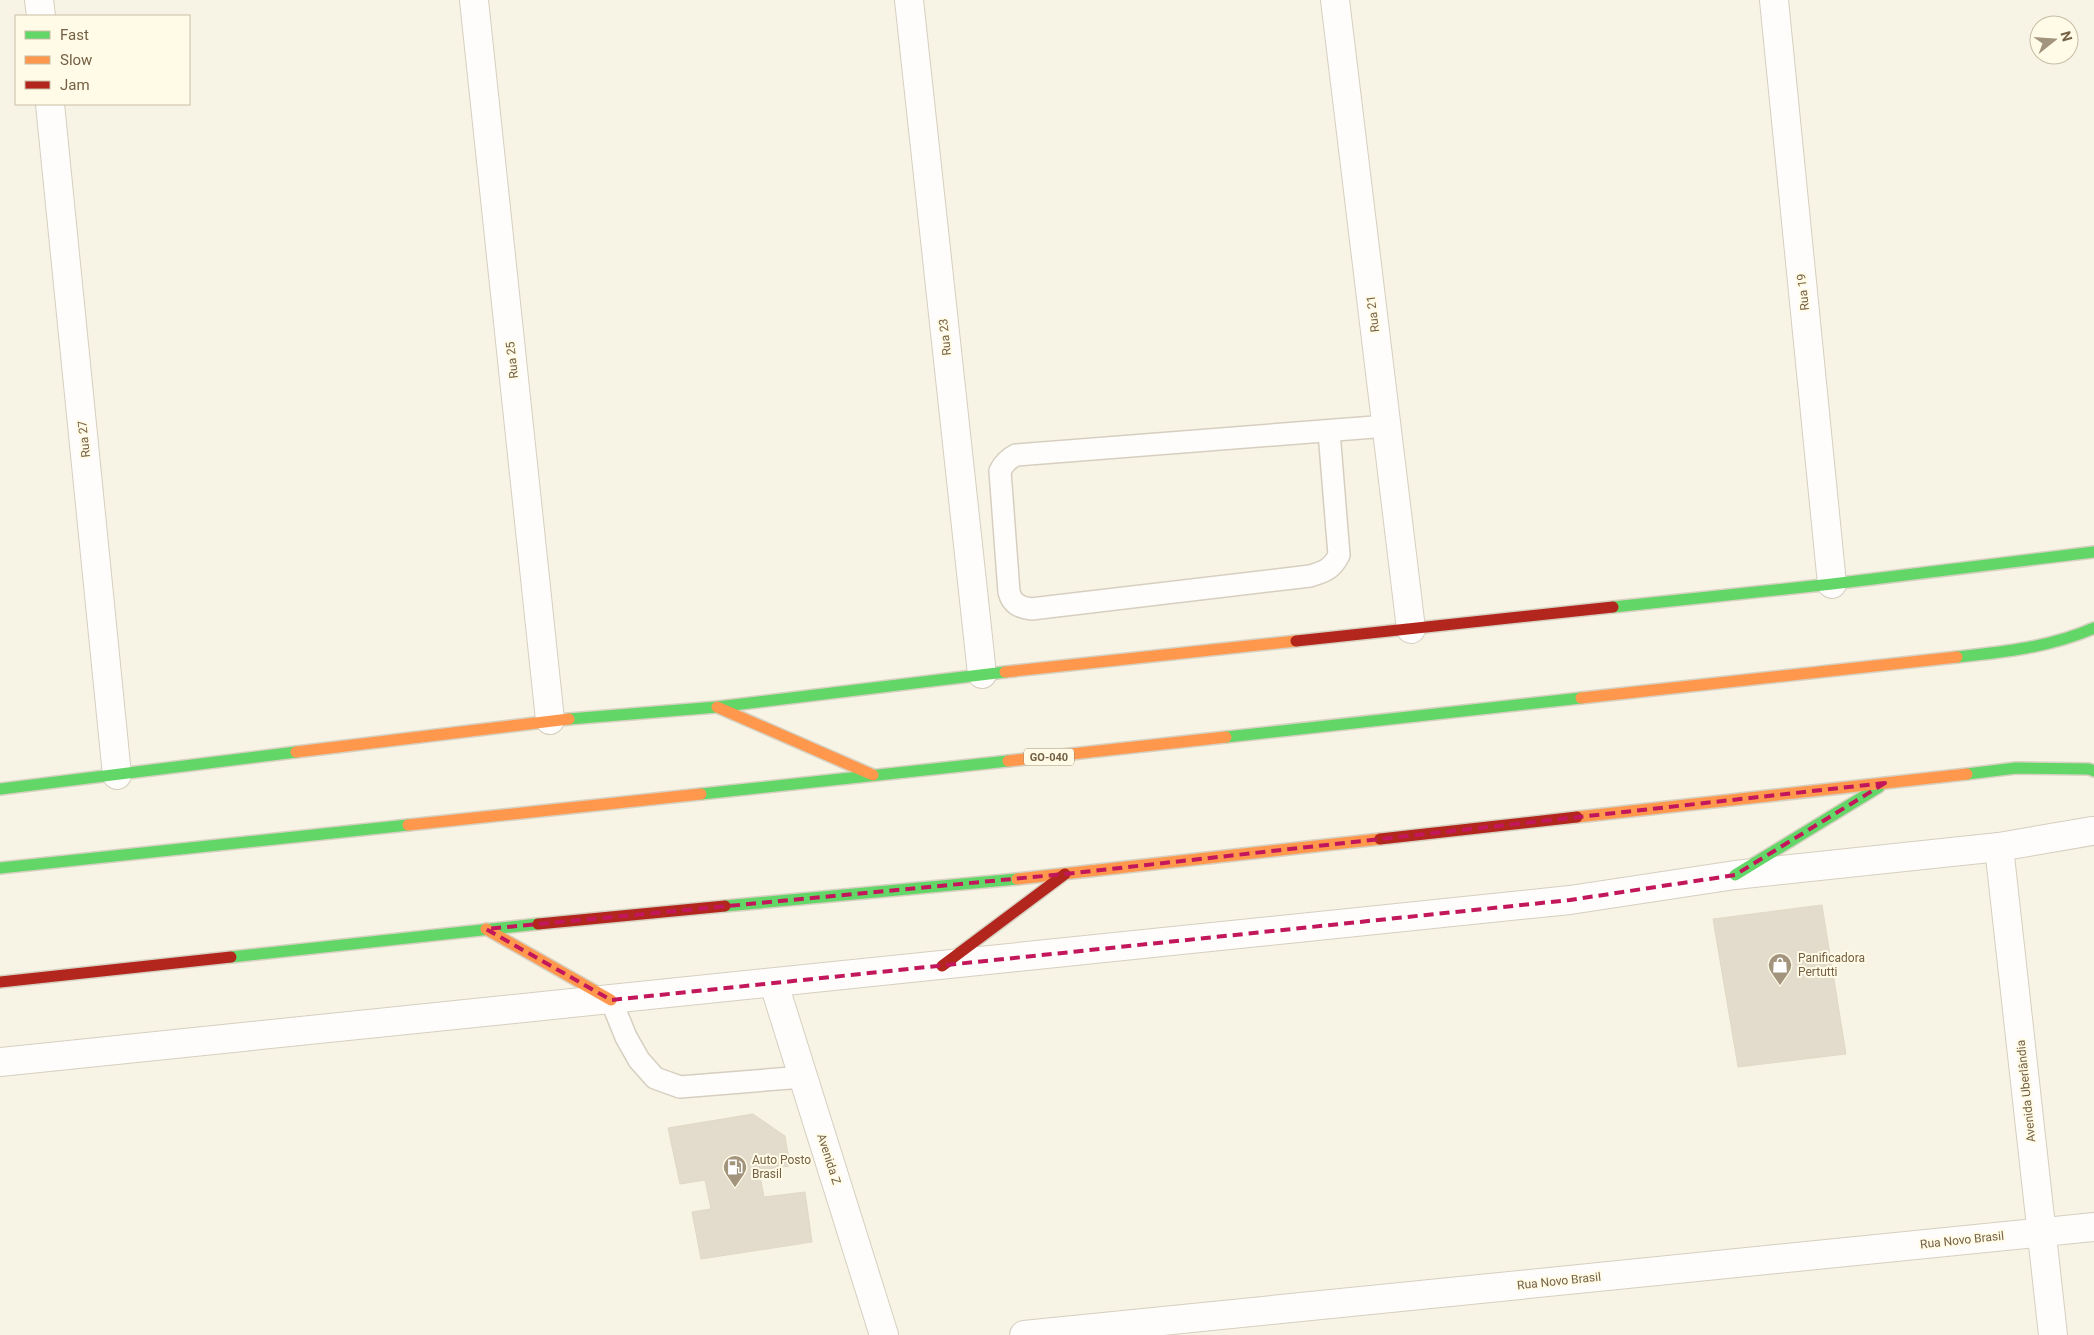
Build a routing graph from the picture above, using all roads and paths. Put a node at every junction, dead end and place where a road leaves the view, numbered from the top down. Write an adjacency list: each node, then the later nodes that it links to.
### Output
1 (40, 0): 6 (street)
2 (474, 0): 16 (street, Rua 25)
3 (909, 0): 14 (street, Rua 23)
4 (1335, 0): 8 (street, Rua 21)
5 (1774, 0): 11 (street, Rua 19)
6 (41, 15)
7 (50, 105): 18 (street, Rua 27)
8 (1387, 426): 9 (lane); 13 (street, Rua 21)
9 (1329, 432): 9 (lane)
10 (2094, 552): 11 (main road)
11 (1832, 584): 13 (main road)
12 (2094, 628): 19 (main road, GO-040)
13 (1411, 629): 14 (main road)
14 (982, 674): 15 (main road)
15 (717, 707): 16 (main road); 19 (main road)
16 (550, 720): 18 (main road)
17 (2094, 771): 20 (main road)
18 (117, 775): 21 (main road)
19 (874, 776): 24 (main road, GO-040)
20 (1886, 783): 25 (main road); 26 (main road)
21 (0, 788)
22 (2092, 831): 23 (street)
23 (1999, 847): 26 (street); 35 (street, Avenida Uberlândia)
24 (0, 868)
25 (1065, 874): 27 (main road); 28 (main road)
26 (1736, 875): 28 (street)
27 (486, 930): 29 (main road); 31 (main road)
28 (942, 966): 30 (street)
29 (0, 982)
30 (774, 984): 31 (street); 33 (street, Avenida Z)
31 (611, 1000): 32 (street); 33 (lane)
32 (0, 1062)
33 (803, 1077): 36 (street, Avenida Z)
34 (2094, 1227): 35 (street, Rua Novo Brasil)
35 (2042, 1232): 37 (street, Rua Novo Brasil); 38 (street, Avenida Uberlândia)
36 (884, 1335)
37 (1024, 1335)
38 (2054, 1335)

